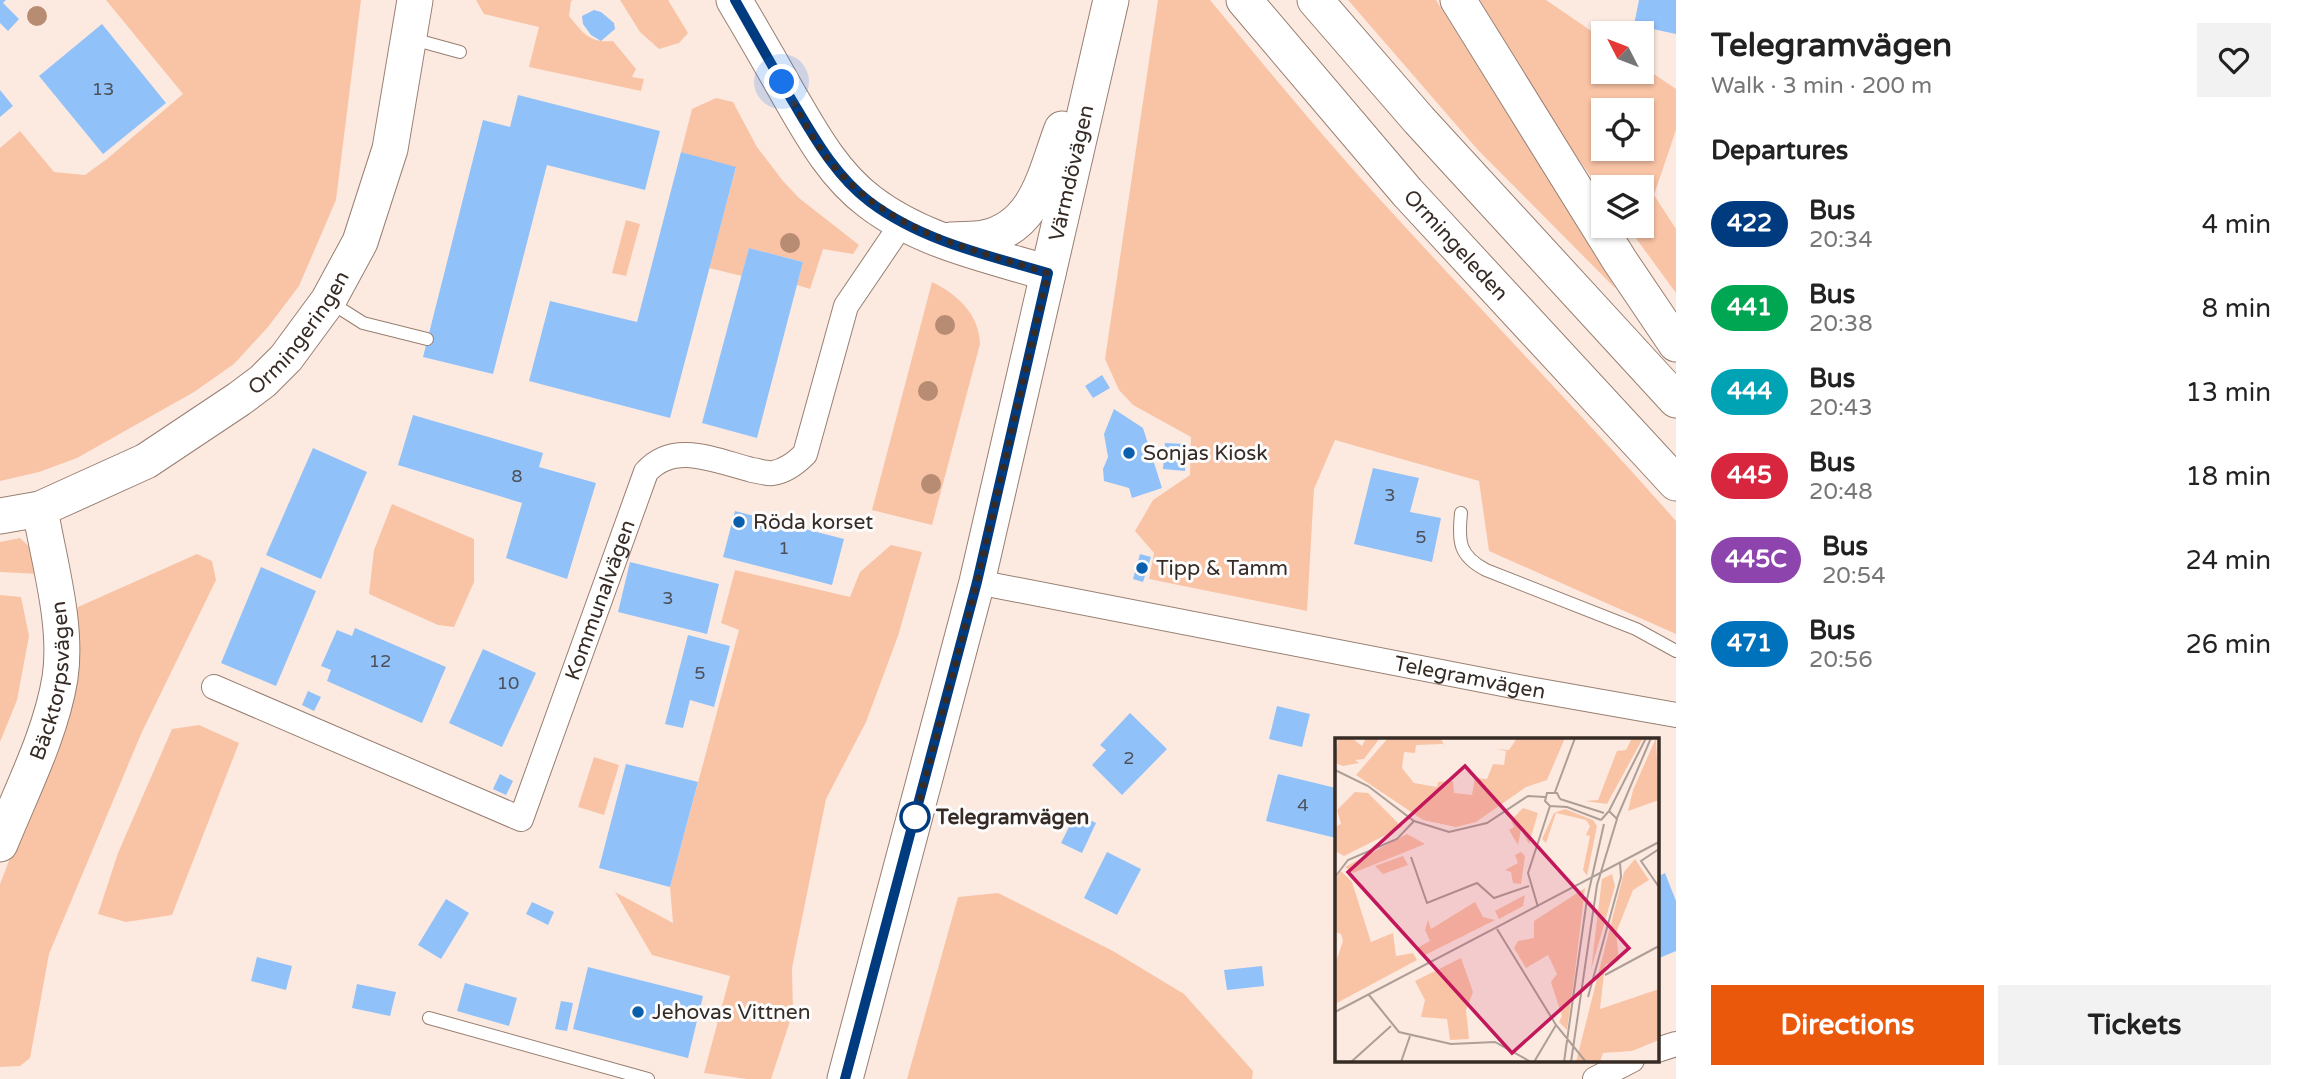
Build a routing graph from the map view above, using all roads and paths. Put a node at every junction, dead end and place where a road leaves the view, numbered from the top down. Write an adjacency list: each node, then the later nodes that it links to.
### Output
1 (415, 0): 7 (main road, Ormingeringen)
2 (734, 0): 9 (main road)
3 (1244, 0): 16 (main road, Ormingeleden)
4 (1315, 0): 15 (main road)
5 (1458, 0): 14 (main road)
6 (1108, 11): 10 (main road); 11 (main road, Värmdövägen)
7 (409, 37): 8 (lane); 12 (main road, Ormingeringen)
8 (460, 52)
9 (903, 222): 10 (main road); 22 (street, Kommunalvägen)
10 (941, 240): 11 (main road)
11 (1048, 273): 20 (main road, Värmdövägen)
12 (328, 301): 13 (lane); 17 (main road, Ormingeringen)
13 (427, 339)
14 (1676, 344)
15 (1676, 400)
16 (1676, 483)
17 (40, 509): 19 (main road, Ormingeringen); 24 (main road, Bäcktorpsvägen)
18 (1461, 513): 21 (lane)
19 (0, 516)
20 (977, 582): 23 (street, Telegramvägen); 30 (main road, Värmdövägen)
21 (1676, 651)
22 (214, 687)
23 (1676, 715)
24 (0, 844)
25 (429, 1018): 29 (lane)
26 (1676, 1044): 27 (street)
27 (1658, 1050)
28 (1628, 1062): 31 (street)
29 (648, 1079)
30 (845, 1079)
31 (1595, 1079)

